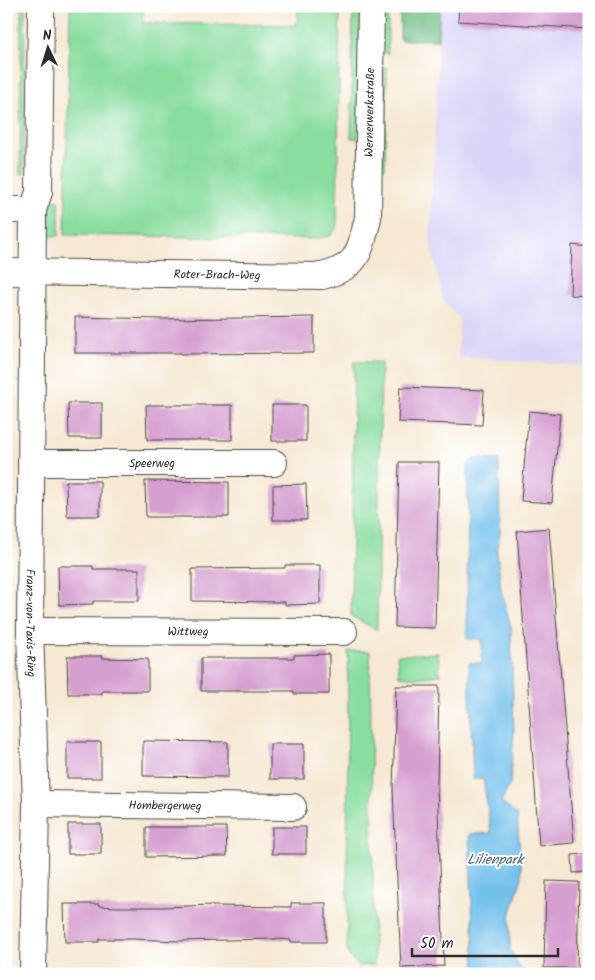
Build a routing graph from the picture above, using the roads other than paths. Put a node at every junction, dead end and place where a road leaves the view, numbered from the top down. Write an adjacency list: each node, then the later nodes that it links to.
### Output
1 (41, 6): 4 (street)
2 (371, 6): 5 (street, Wernerwerkstraße)
3 (6, 210): 4 (street)
4 (33, 210): 7 (street)
5 (368, 218): 7 (street, Roter-Brach-Weg)
6 (6, 272): 7 (street, Roter-Brach-Weg)
7 (32, 272): 8 (street, Franz-von-Taxis-Ring)
8 (31, 463): 9 (street, Speerweg); 10 (street, Franz-von-Taxis-Ring)
9 (274, 463)
10 (30, 631): 11 (street, Wittweg); 12 (street, Franz-von-Taxis-Ring)
11 (344, 632)
12 (36, 804): 13 (street, Hombergerweg); 14 (street, Franz-von-Taxis-Ring)
13 (293, 808)
14 (33, 974)

